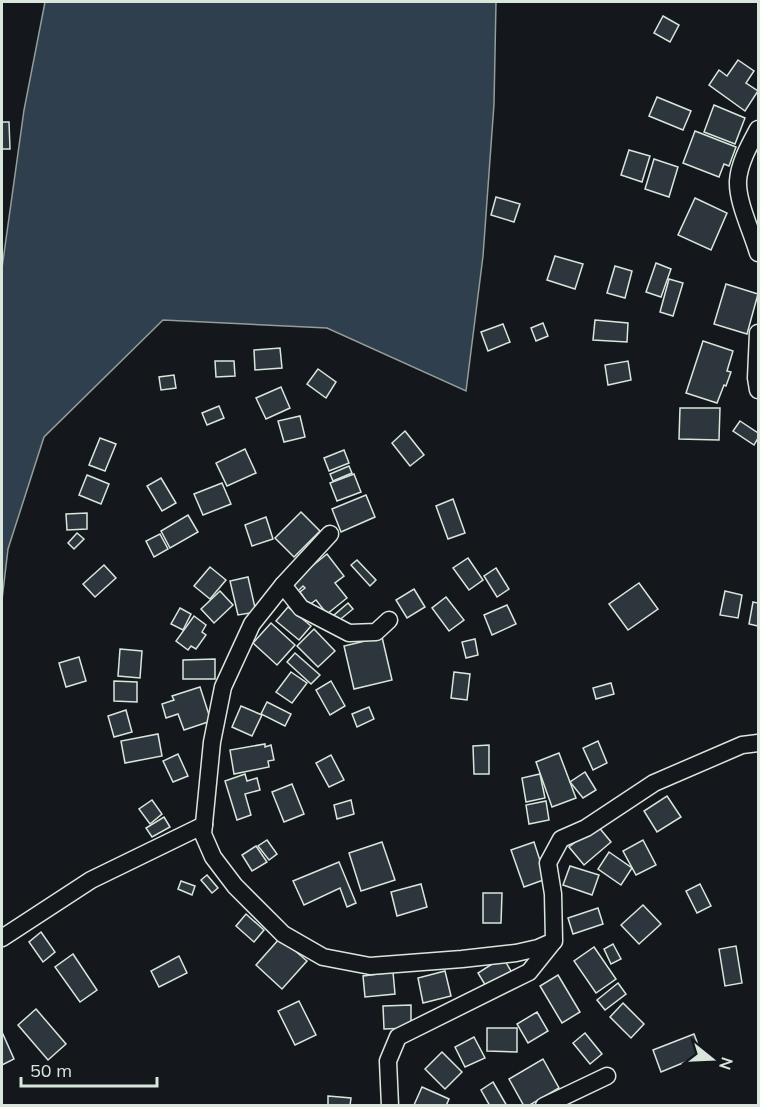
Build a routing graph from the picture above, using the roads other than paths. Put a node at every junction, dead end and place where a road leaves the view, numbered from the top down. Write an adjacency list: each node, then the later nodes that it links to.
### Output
1 (759, 129): 2 (street)
2 (759, 253)
3 (759, 333): 4 (street)
4 (759, 390)
5 (330, 534): 6 (street)
6 (283, 585): 7 (street); 9 (street)
7 (389, 620)
8 (759, 743): 11 (street)
9 (204, 825): 10 (street); 11 (street)
10 (2, 938)
11 (554, 941): 13 (street)
12 (607, 1076): 14 (street)
13 (390, 1106)
14 (544, 1106)

